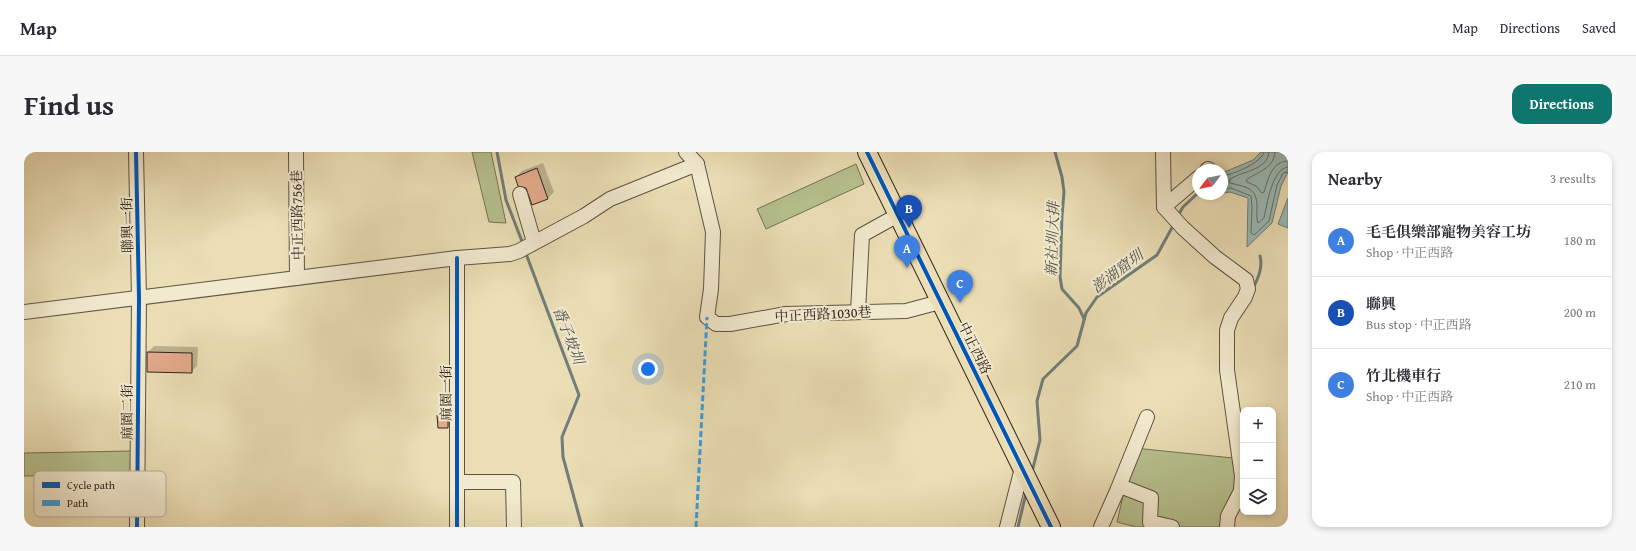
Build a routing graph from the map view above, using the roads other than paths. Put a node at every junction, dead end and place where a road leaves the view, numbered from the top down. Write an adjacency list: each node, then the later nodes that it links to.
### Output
1 (136, 152): 14 (street, 聯興一街)
2 (296, 152): 13 (street, 中正西路756巷)
3 (686, 152): 6 (street)
4 (867, 152): 10 (main road, 中正西路)
5 (1163, 152): 9 (street)
6 (697, 164): 11 (street); 17 (street, 中正西路1030巷)
7 (1192, 184): 9 (street)
8 (520, 194): 11 (street)
9 (1167, 210): 31 (street)
10 (898, 215): 15 (main road, 中正西路); 17 (street)
11 (534, 242): 12 (street)
12 (457, 258): 13 (street); 21 (street, 麻園一街)
13 (297, 278): 14 (street)
14 (139, 298): 16 (street); 20 (street, 麻園二街)
15 (940, 302): 17 (street, 中正西路1030巷); 19 (main road, 中正西路)
16 (24, 312)
17 (858, 312)
18 (1147, 417): 22 (street)
19 (1022, 468): 27 (street); 28 (main road, 中正西路)
20 (137, 471)
21 (457, 482): 25 (street, 麻園一街); 26 (street)
22 (1120, 486): 29 (street); 30 (street)
23 (137, 517): 24 (street, 麻園二街)
24 (137, 527)
25 (457, 527)
26 (514, 527)
27 (1007, 527)
28 (1051, 527)
29 (1101, 527)
30 (1172, 527)
31 (1227, 527)

